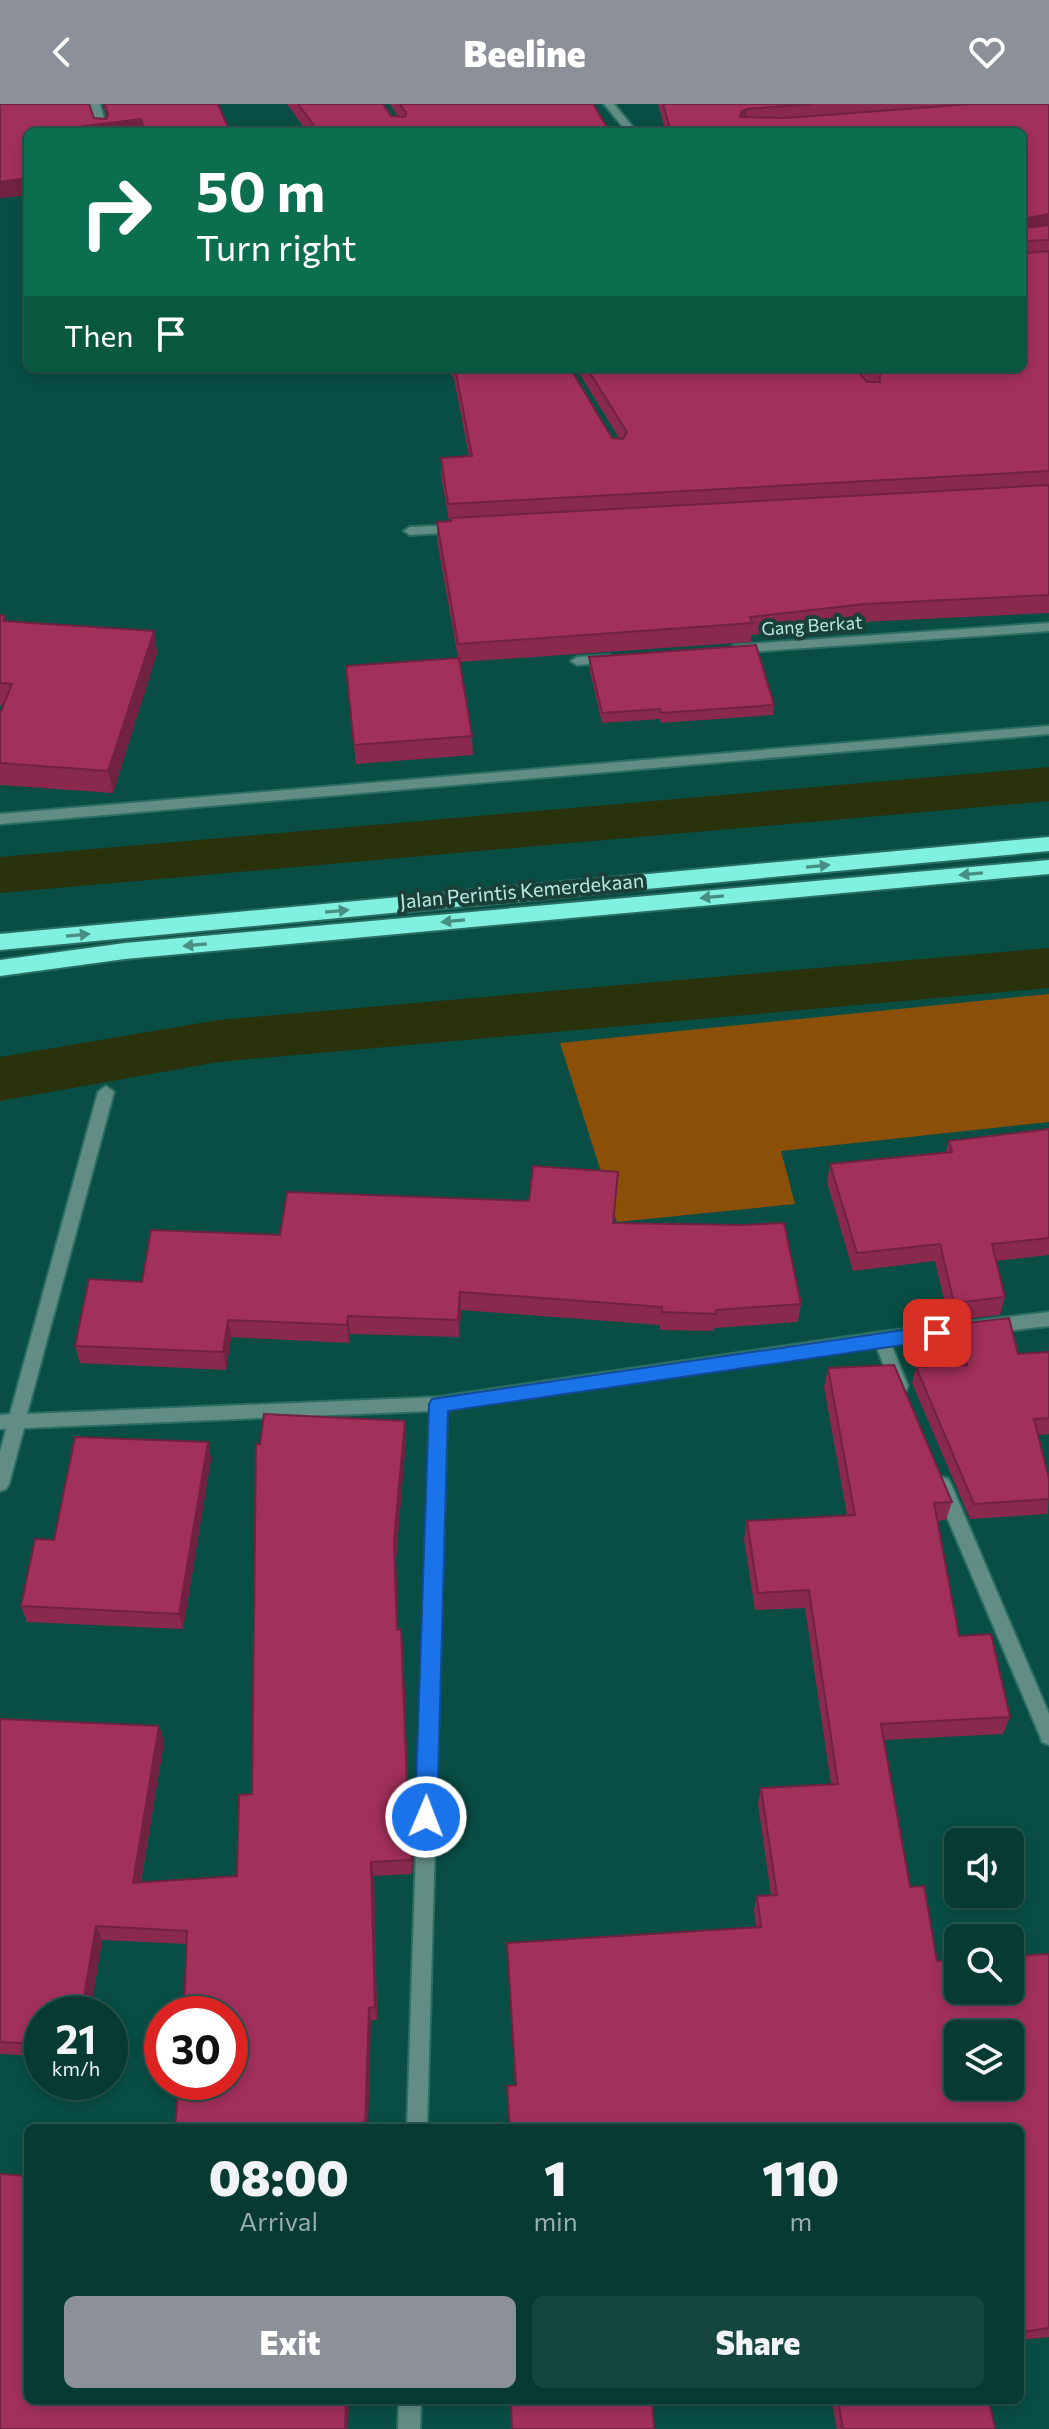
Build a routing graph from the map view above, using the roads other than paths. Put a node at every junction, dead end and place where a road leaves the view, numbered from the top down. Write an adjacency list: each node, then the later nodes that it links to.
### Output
1 (95, 104): 3 (street)
2 (609, 104): 4 (street)
3 (102, 128)
4 (629, 128)
5 (473, 528): 6 (street)
6 (410, 531)
7 (1049, 627): 8 (street, Gang Berkat)
8 (718, 651)
9 (624, 657): 10 (street)
10 (577, 661)
11 (1049, 730): 12 (street)
12 (0, 819)
13 (1049, 844): 15 (highway, Jalan Perintis Kemerdekaan, one-way to 13)
14 (1049, 867): 16 (highway, Jalan Perintis Kemerdekaan, one-way to 16)
15 (0, 942)
16 (0, 968)
17 (106, 1092): 22 (street)
18 (1049, 1319): 19 (street)
19 (881, 1339): 20 (street); 21 (street)
20 (905, 1398)
21 (439, 1404): 22 (street); 27 (street)
22 (8, 1422): 24 (street)
23 (937, 1471): 25 (street)
24 (0, 1484)
25 (1043, 1704): 26 (street)
26 (1049, 1736)
27 (417, 2124)
28 (410, 2404): 29 (street)
29 (409, 2429)

